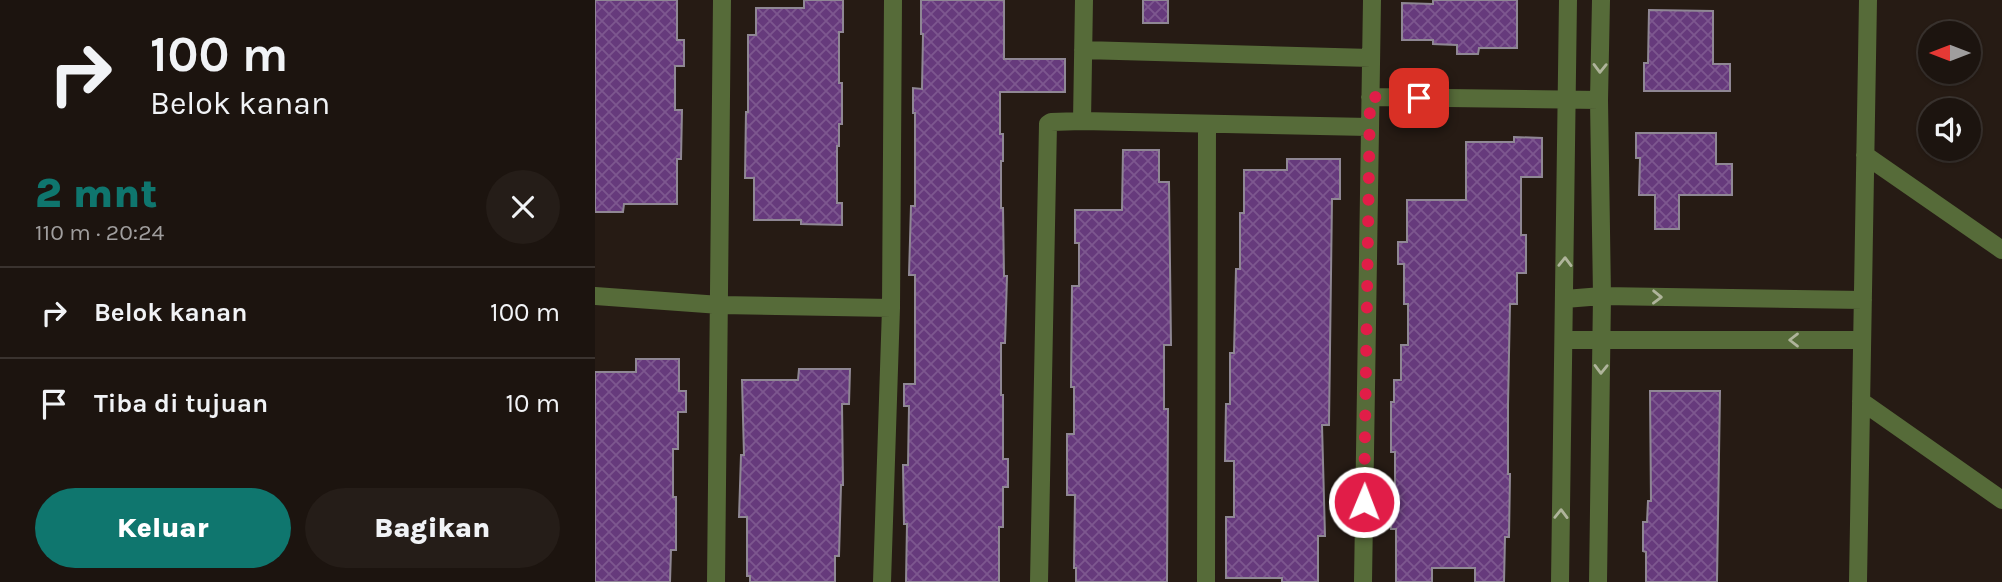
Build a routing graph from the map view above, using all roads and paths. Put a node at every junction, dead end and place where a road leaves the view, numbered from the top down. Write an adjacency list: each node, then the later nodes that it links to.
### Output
1 (722, 0): 22 (street)
2 (893, 0): 23 (street)
3 (1084, 0): 8 (street)
4 (1372, 0): 9 (street)
5 (1568, 0): 11 (street)
6 (1601, 0): 12 (street, one-way to 12)
7 (1868, 0): 16 (street)
8 (1083, 50): 9 (street); 13 (street)
9 (1371, 58): 10 (street)
10 (1370, 97): 11 (street); 15 (street)
11 (1567, 100): 12 (street); 20 (street, one-way to 11)
12 (1599, 100): 19 (street)
13 (1082, 121): 14 (street); 31 (street)
14 (1207, 124): 15 (street); 32 (street)
15 (1369, 127): 33 (street)
16 (1865, 155): 17 (street); 21 (street)
17 (2002, 250)
18 (595, 296): 22 (street)
19 (1602, 296): 20 (street); 21 (street, one-way to 21); 24 (street)
20 (1565, 299): 25 (street)
21 (1863, 300): 26 (street)
22 (720, 305): 23 (street); 29 (street)
23 (891, 308): 30 (street)
24 (1602, 339): 25 (street); 26 (street, one-way to 24); 35 (street, one-way to 35)
25 (1564, 340): 34 (street, one-way to 25)
26 (1862, 340): 27 (street)
27 (1861, 401): 28 (street); 36 (street)
28 (2002, 500)
29 (716, 582)
30 (882, 582)
31 (1038, 582)
32 (1206, 582)
33 (1363, 582)
34 (1560, 582)
35 (1598, 582)
36 (1858, 582)

